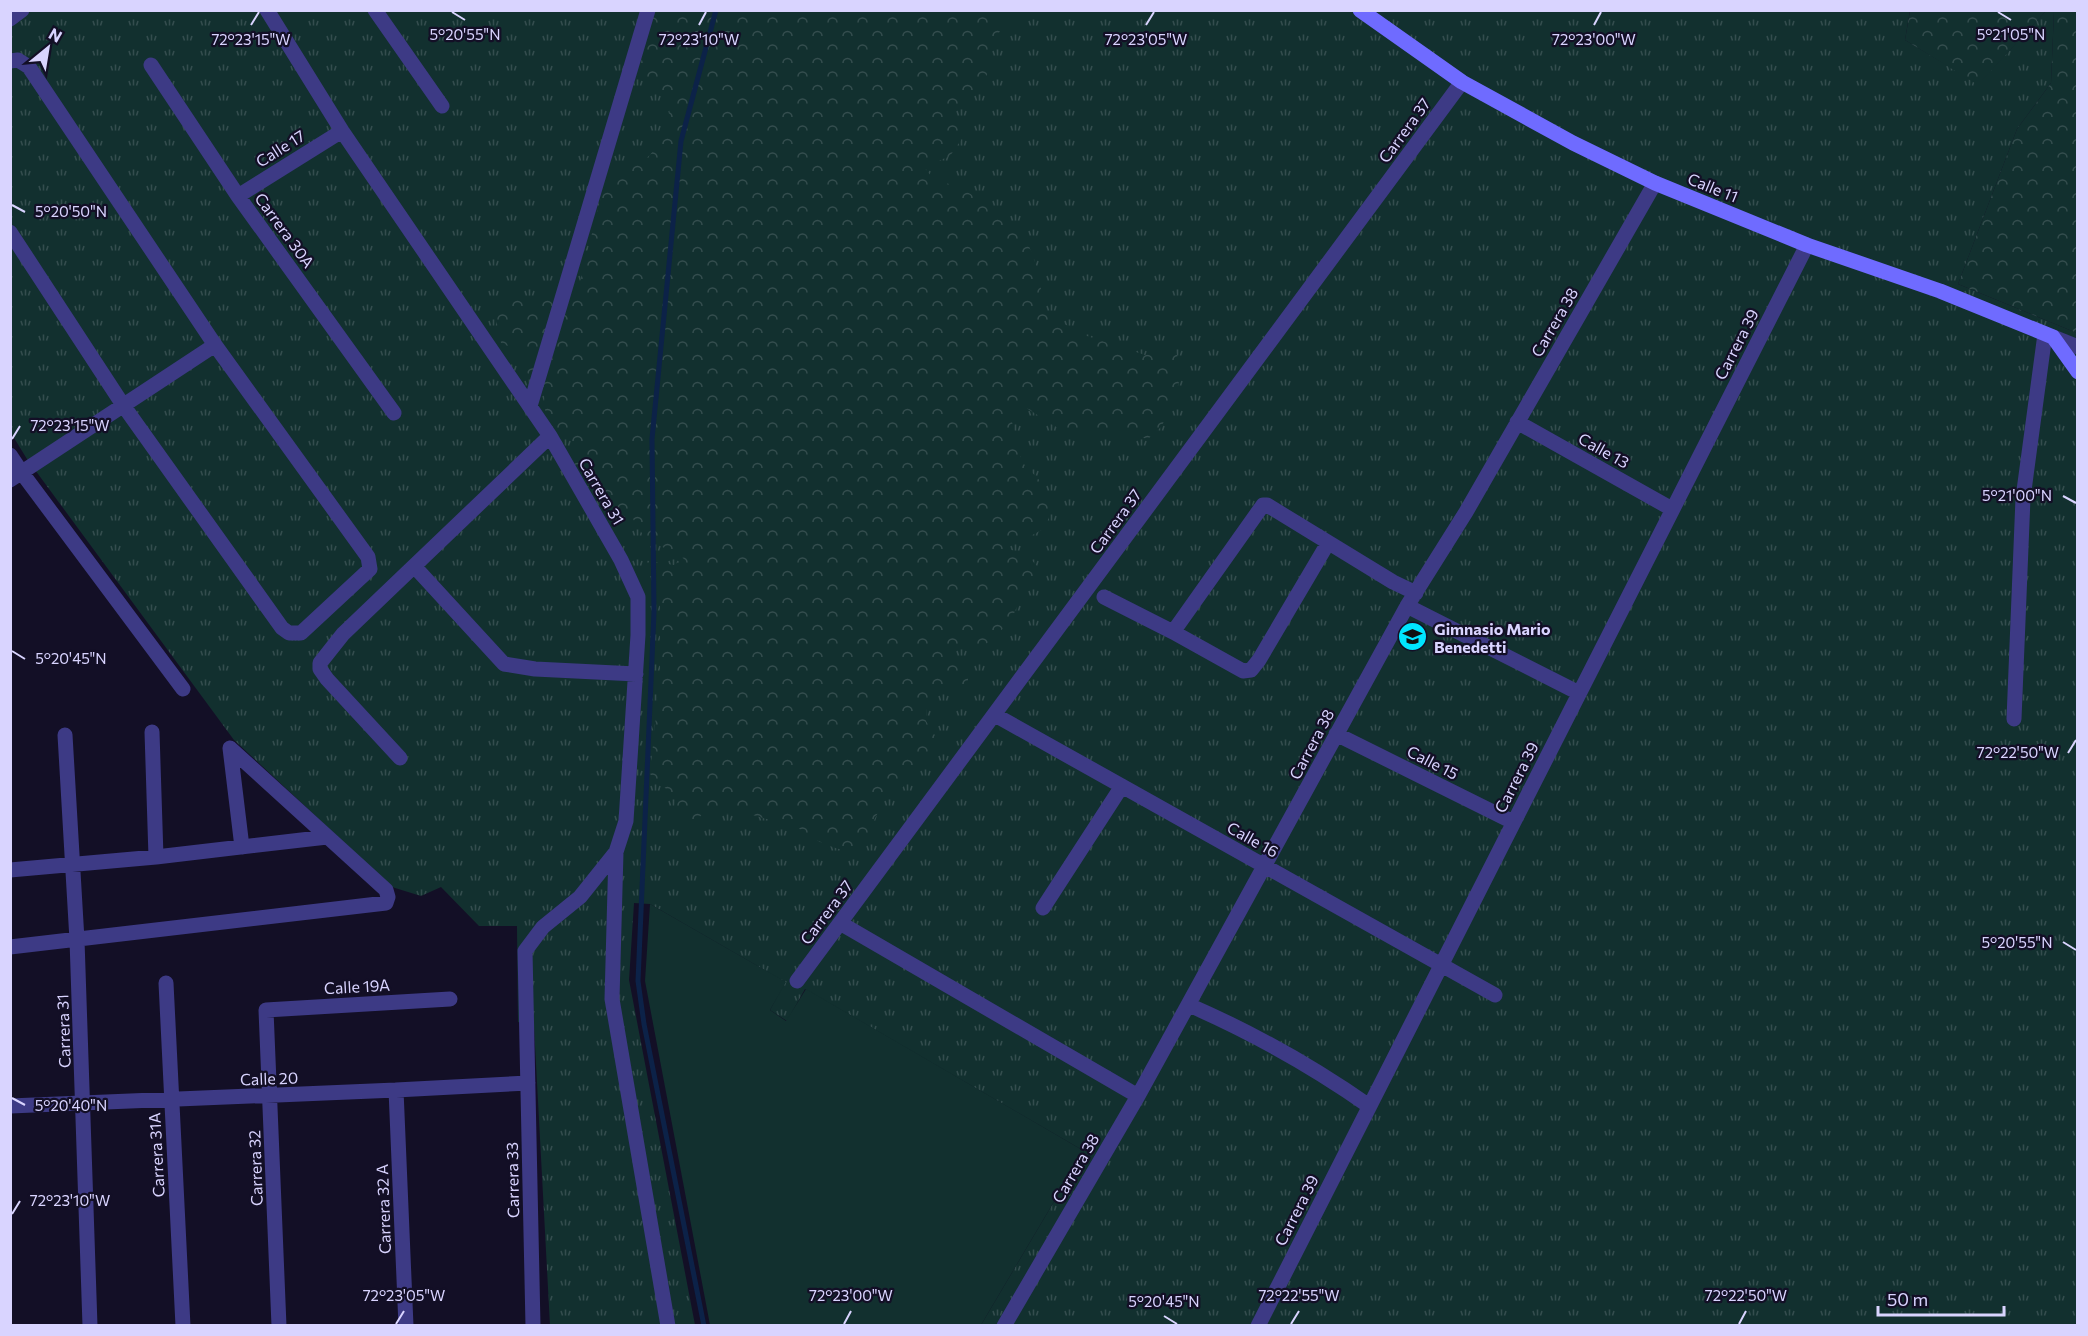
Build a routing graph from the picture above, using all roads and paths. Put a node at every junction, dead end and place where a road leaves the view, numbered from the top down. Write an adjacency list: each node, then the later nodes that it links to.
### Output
1 (22, 10): 6 (street)
2 (267, 10): 11 (street, Carrera 31)
3 (375, 10): 10 (street)
4 (648, 10): 21 (street)
5 (1360, 10): 9 (main road, Calle 11)
6 (10, 19)
7 (10, 61): 17 (street)
8 (151, 65): 13 (street, Carrera 30A)
9 (1462, 82): 12 (main road, Calle 11); 37 (street, Carrera 37)
10 (442, 106)
11 (342, 131): 13 (street, Calle 17); 21 (street, Carrera 31)
12 (1656, 183): 15 (main road, Calle 11); 23 (street, Carrera 38)
13 (238, 196): 22 (street, Carrera 30A)
14 (10, 232): 20 (street)
15 (1807, 245): 16 (main road, Calle 11); 27 (street, Carrera 39)
16 (2049, 335): 18 (street, Calle 11); 19 (main road); 38 (street)
17 (215, 345): 20 (street); 20 (street)
18 (2078, 347)
19 (2078, 372)
20 (123, 405): 26 (street)
21 (530, 406): 24 (street, Carrera 31)
22 (394, 413)
23 (1517, 422): 27 (street, Calle 13); 30 (street, Carrera 38)
24 (550, 436): 29 (street); 34 (street, Carrera 31)
25 (10, 455): 26 (street)
26 (16, 477): 35 (street)
27 (1672, 510): 36 (street, Carrera 39)
28 (1328, 543): 30 (street); 33 (street); 33 (street)
29 (414, 566): 34 (street); 42 (street)
30 (1416, 593): 32 (street, Carrera 38)
31 (1104, 597): 33 (street)
32 (1407, 606): 36 (street); 40 (street, Carrera 38)
33 (1173, 632)
34 (636, 674): 47 (street, Carrera 31)
35 (183, 689)
36 (1579, 693): 44 (street, Carrera 39)
37 (995, 715): 43 (street, Calle 16); 53 (street, Carrera 37)
38 (2014, 719)
39 (152, 732): 48 (street)
40 (1336, 734): 44 (street, Calle 15); 50 (street, Carrera 38)
41 (65, 735): 49 (street, Carrera 31)
42 (400, 758)
43 (1122, 786): 50 (street, Calle 16); 52 (street)
44 (1513, 822): 56 (street, Carrera 39)
45 (327, 837): 46 (street); 46 (street); 54 (street)
46 (242, 847): 48 (street)
47 (616, 852): 63 (street, Carrera 31); 77 (street)
48 (156, 857): 49 (street)
49 (73, 865): 51 (street); 54 (street, Carrera 31)
50 (1265, 867): 56 (street, Calle 16); 61 (street, Carrera 38)
51 (10, 870)
52 (1043, 908)
53 (840, 923): 57 (street, Carrera 37); 67 (street)
54 (77, 940): 55 (street); 69 (street, Carrera 31)
55 (10, 947)
56 (1441, 965): 59 (street, Calle 16); 71 (street, Carrera 39)
57 (797, 981)
58 (166, 982): 68 (street, Carrera 31A)
59 (1495, 995)
60 (450, 999): 62 (street, Calle 19A)
61 (1189, 1005): 67 (street, Carrera 38); 71 (street)
62 (266, 1010): 66 (street, Carrera 32)
63 (526, 1034): 64 (street, Carrera 33)
64 (528, 1083): 65 (street, Calle 20); 76 (street, Carrera 33)
65 (396, 1090): 66 (street, Calle 20); 75 (street, Carrera 32 A)
66 (270, 1096): 68 (street, Calle 20); 74 (street, Carrera 32)
67 (1138, 1096): 78 (street, Carrera 38)
68 (171, 1099): 69 (street, Calle 20); 73 (street, Carrera 31A)
69 (83, 1102): 70 (street, Calle 20); 72 (street, Carrera 31)
70 (10, 1106)
71 (1369, 1106): 79 (street, Carrera 39)
72 (90, 1326)
73 (183, 1326)
74 (279, 1326)
75 (406, 1326)
76 (533, 1326)
77 (668, 1326)
78 (1004, 1326)
79 (1258, 1326)

